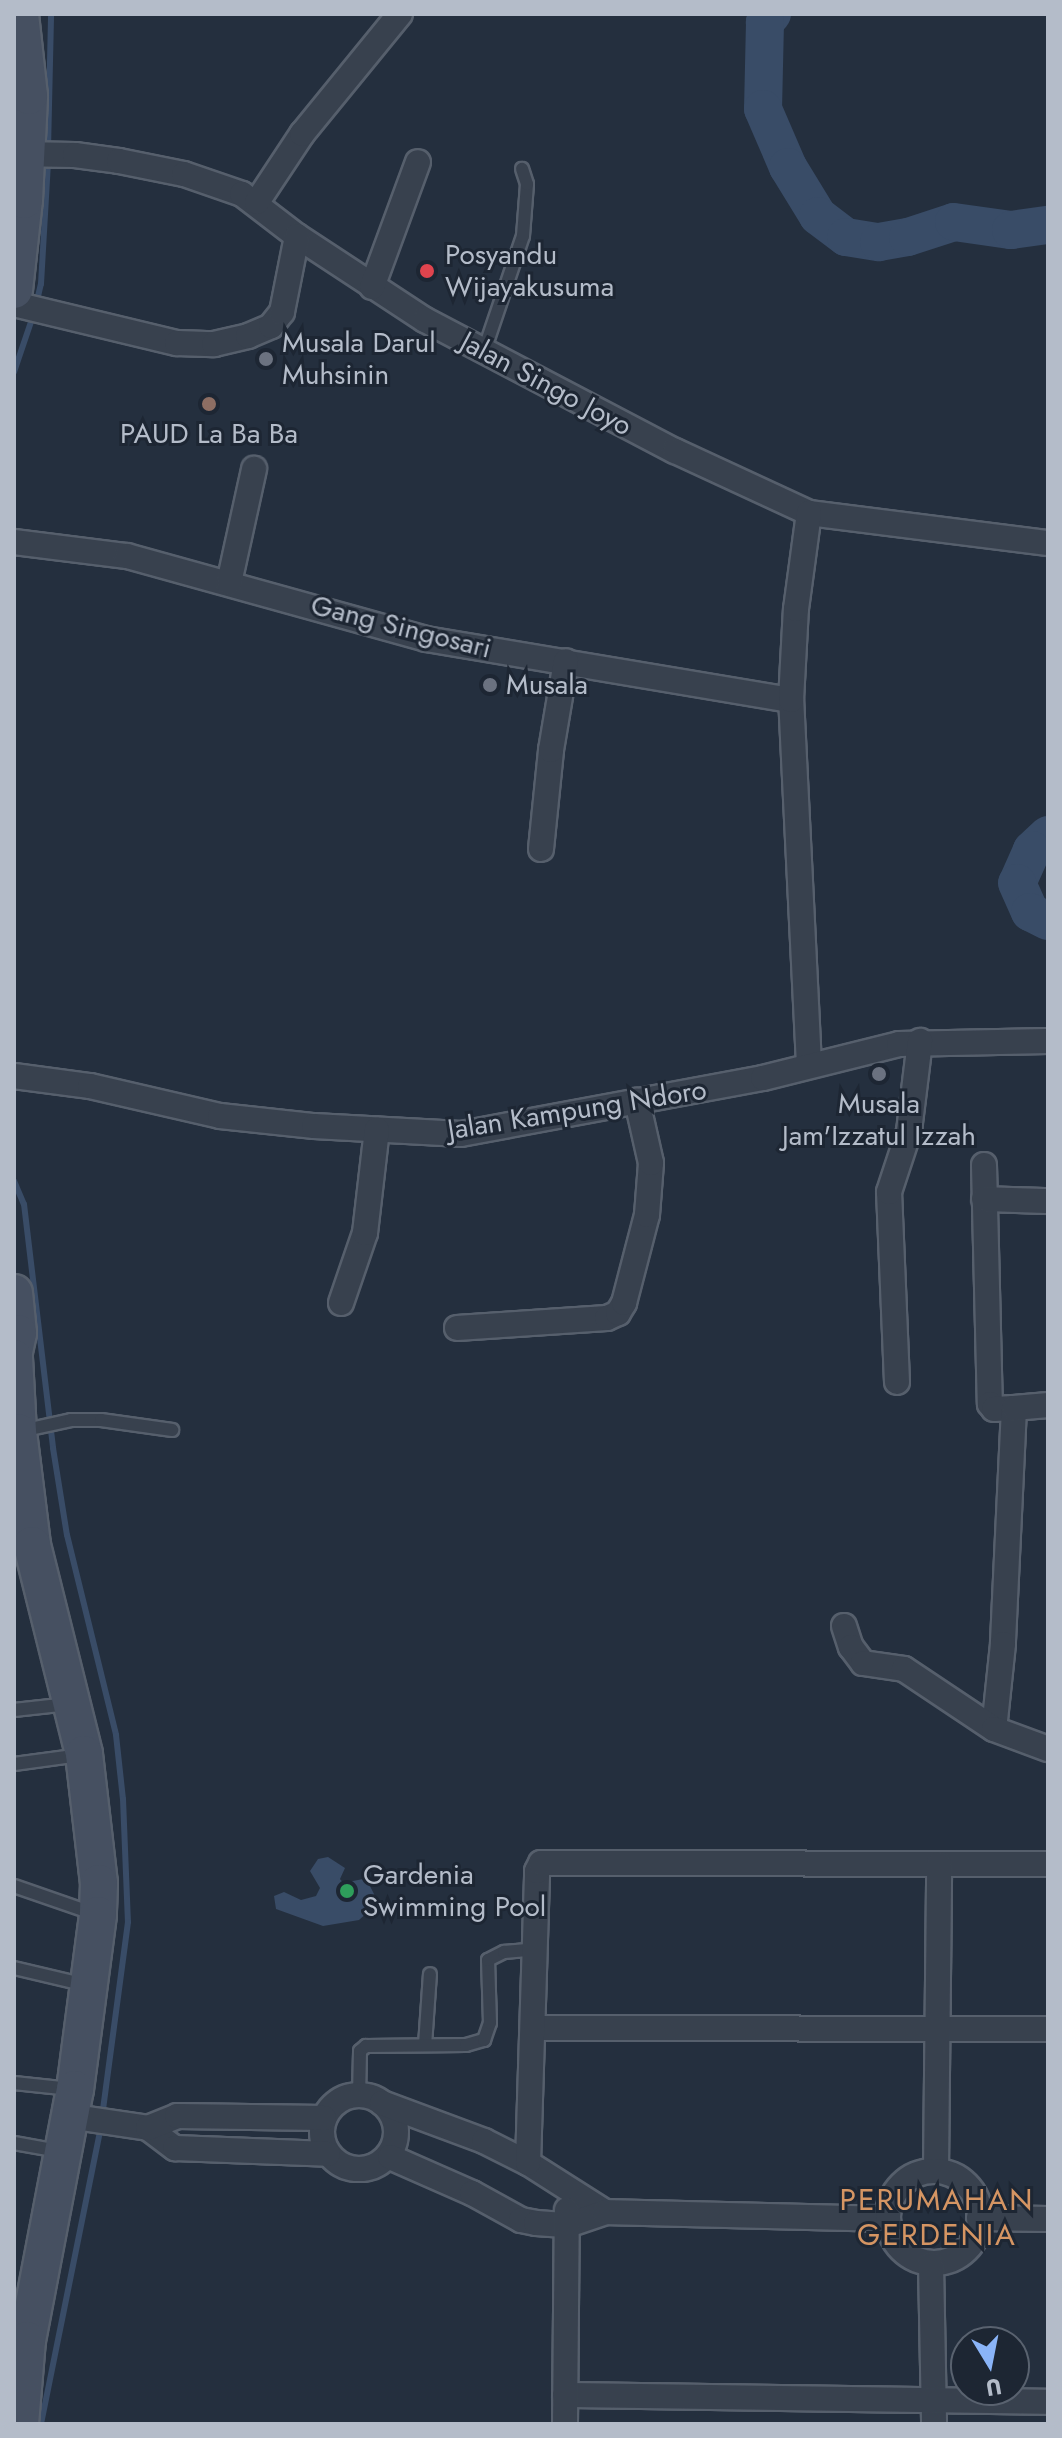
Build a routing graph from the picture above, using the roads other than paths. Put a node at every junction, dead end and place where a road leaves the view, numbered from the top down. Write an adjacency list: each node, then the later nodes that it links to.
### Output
1 (20, 14): 3 (main road)
2 (400, 14): 6 (street)
3 (27, 154): 6 (street, Jalan Singo Joyo); 9 (main road)
4 (418, 162): 8 (street)
5 (522, 169): 10 (lane)
6 (257, 202): 7 (street, Jalan Singo Joyo)
7 (297, 236): 8 (street, Jalan Singo Joyo); 9 (street)
8 (372, 287): 10 (street, Jalan Singo Joyo)
9 (15, 299)
10 (484, 351): 12 (street, Jalan Singo Joyo)
11 (254, 469): 15 (street)
12 (809, 513): 14 (street, Jalan Singo Joyo); 17 (street)
13 (14, 542): 15 (street, Gang Singosari)
14 (1048, 543)
15 (229, 583): 16 (street, Gang Singosari)
16 (566, 661): 17 (street, Gang Singosari); 18 (street)
17 (791, 700): 21 (street)
18 (541, 849)
19 (1048, 1041): 20 (street, Jalan Kampung Ndoro)
20 (909, 1042): 21 (street, Jalan Kampung Ndoro); 33 (street)
21 (809, 1065): 23 (street, Jalan Kampung Ndoro)
22 (14, 1076): 24 (street, Jalan Kampung Ndoro)
23 (637, 1101): 24 (street, Jalan Kampung Ndoro); 30 (street)
24 (377, 1130): 29 (street)
25 (984, 1165): 26 (street)
26 (984, 1199): 27 (street); 35 (street)
27 (1048, 1201)
28 (14, 1293): 31 (main road)
29 (341, 1303)
30 (457, 1328)
31 (14, 1352)
32 (14, 1358): 36 (main road)
33 (897, 1382)
34 (1048, 1405): 35 (street)
35 (1014, 1408): 42 (street)
36 (26, 1430): 37 (lane); 38 (main road)
37 (172, 1430)
38 (20, 1505): 40 (main road)
39 (844, 1626): 42 (street)
40 (72, 1703): 41 (lane); 44 (main road)
41 (14, 1710)
42 (994, 1729): 43 (street)
43 (1048, 1749)
44 (84, 1754): 45 (lane); 49 (main road)
45 (14, 1764)
46 (939, 1864): 47 (street); 50 (street); 56 (street)
47 (1048, 1864)
48 (14, 1886): 49 (lane)
49 (98, 1915): 53 (main road)
50 (536, 1949): 54 (street); 57 (lane)
51 (14, 1968): 53 (lane)
52 (430, 1974): 57 (lane)
53 (89, 1986): 61 (main road)
54 (535, 2028): 56 (street); 68 (street)
55 (1048, 2029): 56 (street)
56 (936, 2031): 69 (street)
57 (425, 2045): 59 (lane)
58 (14, 2083): 61 (lane)
59 (359, 2096): 60 (street); 62 (street)
60 (382, 2103): 67 (street); 68 (street)
61 (76, 2108): 63 (street); 65 (main road)
62 (324, 2118): 63 (street); 66 (street)
63 (136, 2127): 66 (street)
64 (14, 2143): 65 (lane)
65 (62, 2152): 77 (main road)
66 (328, 2154): 67 (street)
67 (390, 2157): 75 (street)
68 (528, 2163): 70 (street)
69 (936, 2170): 72 (street); 73 (street)
70 (565, 2188): 71 (street); 75 (street)
71 (605, 2212): 73 (street); 75 (street)
72 (979, 2218): 74 (street); 76 (street)
73 (888, 2219): 76 (street)
74 (1048, 2219)
75 (568, 2225): 78 (street)
76 (931, 2264): 80 (street)
77 (21, 2338): 81 (main road)
78 (565, 2395): 80 (street); 82 (street)
79 (1048, 2402): 80 (street)
80 (934, 2413)
81 (18, 2415)
82 (565, 2424)

